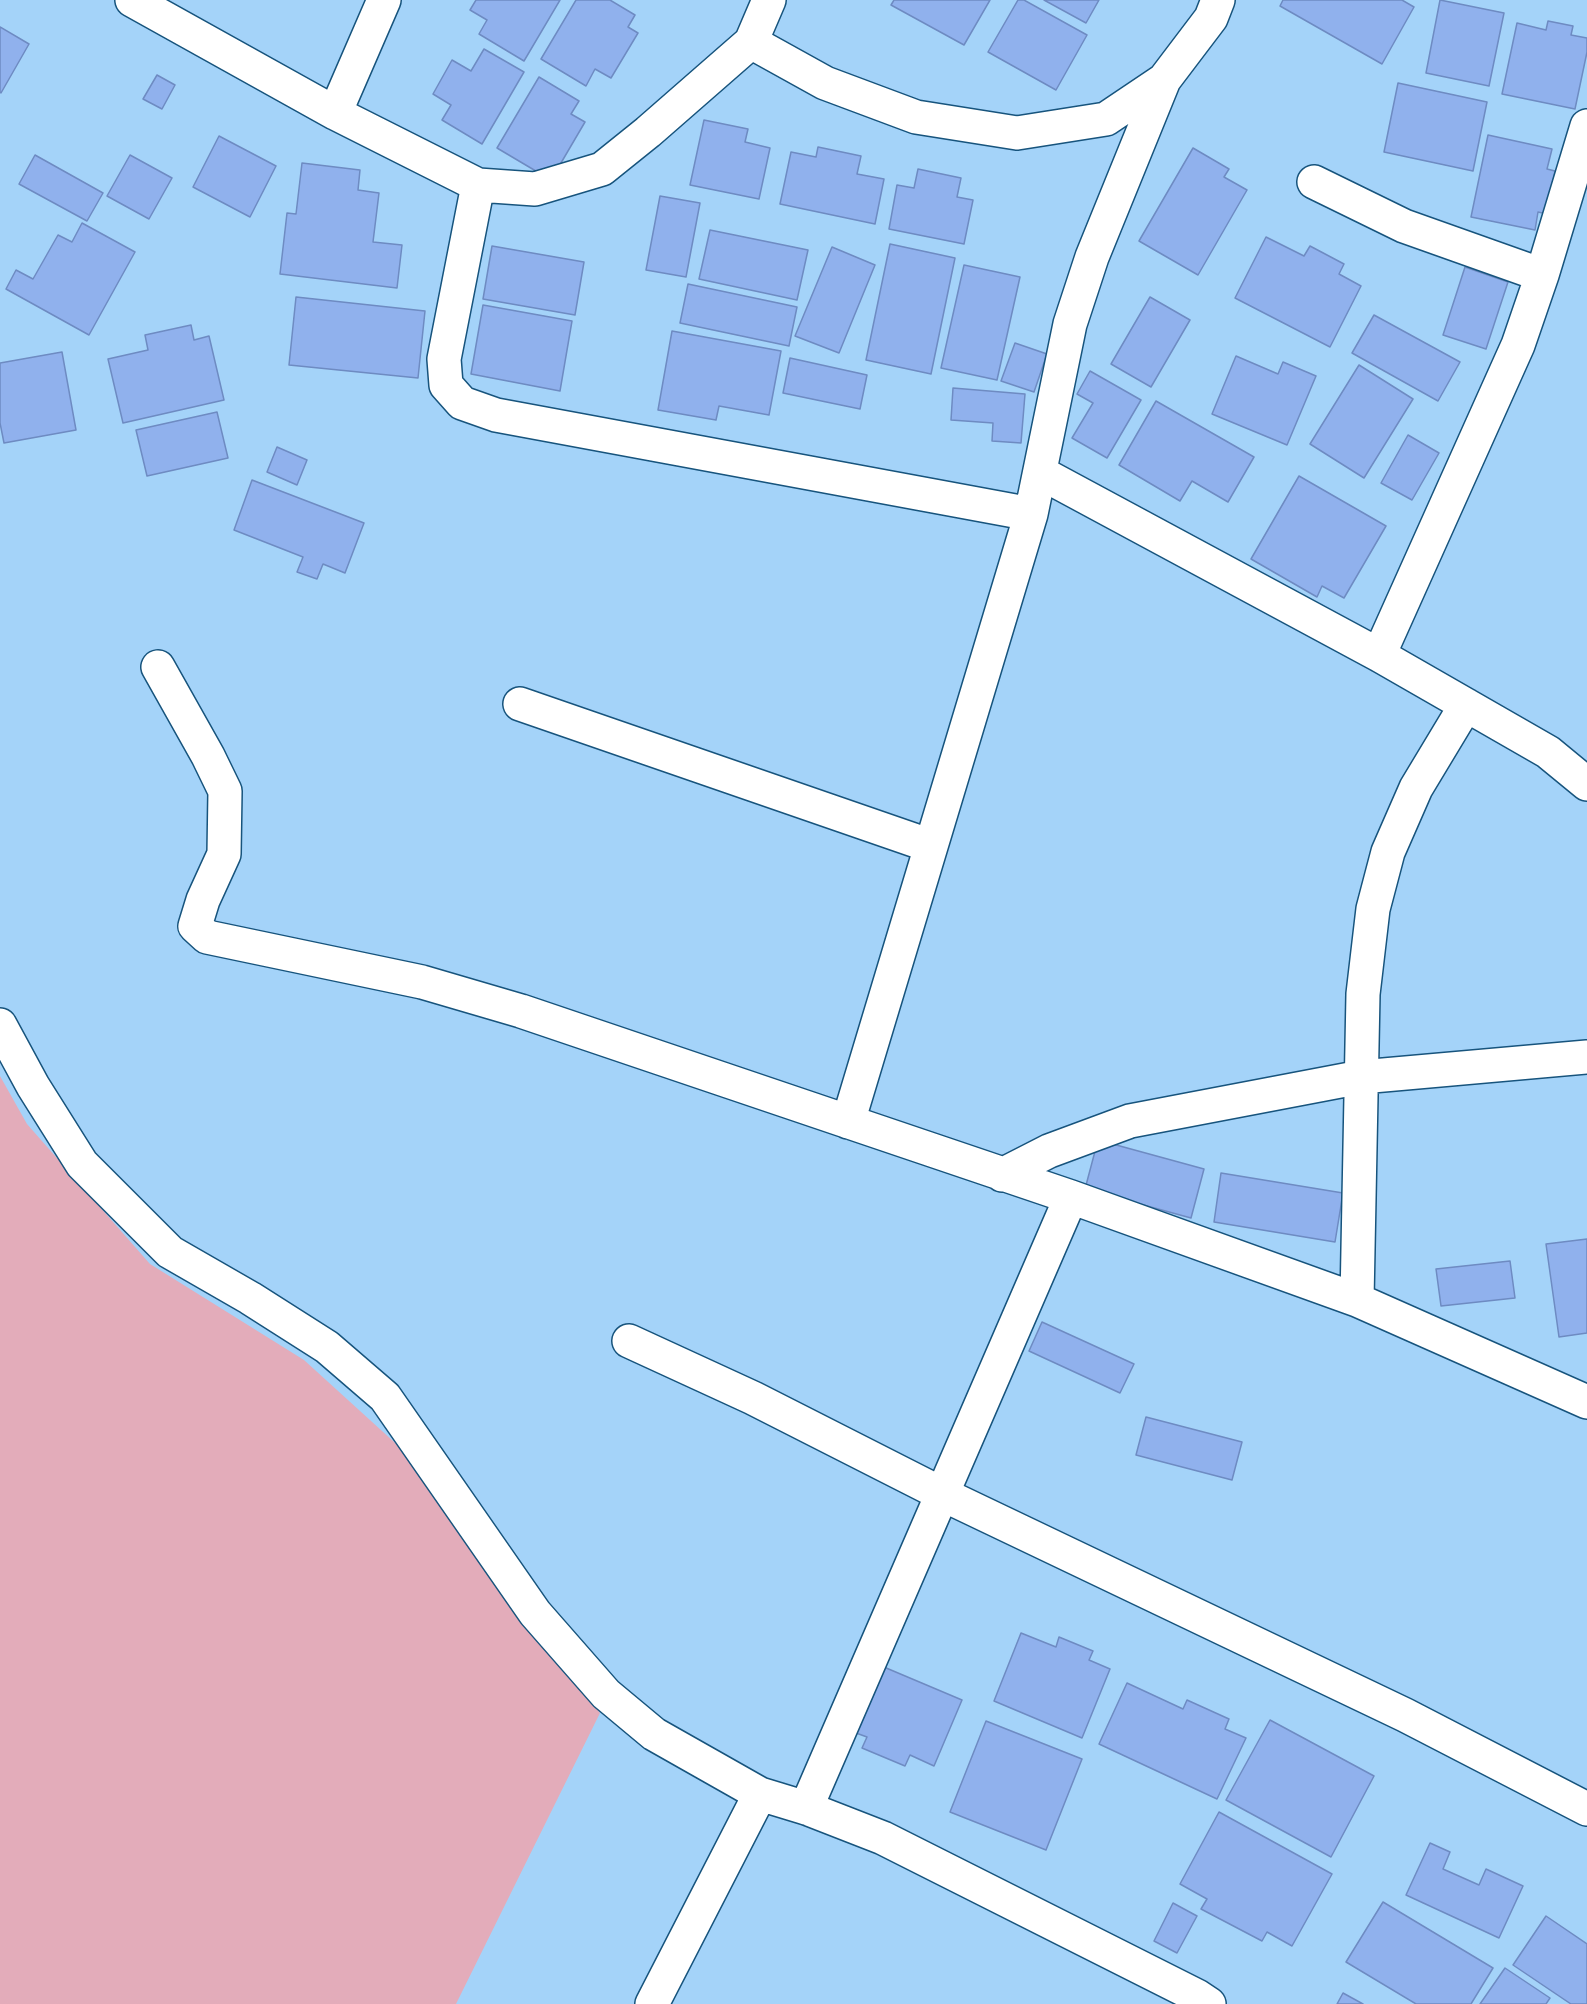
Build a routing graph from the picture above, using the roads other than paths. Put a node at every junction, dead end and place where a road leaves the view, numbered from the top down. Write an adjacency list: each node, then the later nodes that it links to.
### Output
1 (132, 0): 7 (street)
2 (384, 0): 7 (street)
3 (769, 0): 5 (street)
4 (1218, 0): 6 (street)
5 (751, 42): 6 (street); 10 (street)
6 (1164, 80): 12 (street)
7 (335, 113): 10 (street)
8 (1587, 126): 11 (street)
9 (1314, 182): 11 (street)
10 (478, 184): 13 (street)
11 (1542, 275): 14 (street)
12 (1041, 473): 13 (street); 14 (street)
13 (1031, 514): 19 (street)
14 (1379, 655): 17 (street)
15 (158, 667): 23 (street)
16 (520, 704): 19 (street)
17 (1466, 705): 18 (street); 22 (street)
18 (1587, 784)
19 (931, 846): 23 (street)
20 (0, 1025): 30 (street)
21 (1587, 1057): 22 (street)
22 (1361, 1077): 24 (street); 26 (street)
23 (848, 1122): 24 (street)
24 (1002, 1175): 25 (street)
25 (1071, 1197): 26 (street); 29 (street)
26 (1357, 1300): 28 (street)
27 (629, 1341): 29 (street)
28 (1587, 1401)
29 (942, 1494): 31 (street); 32 (street)
30 (760, 1794): 31 (street); 33 (street)
31 (806, 1808): 34 (street)
32 (1587, 1809)
33 (652, 2004)
34 (1209, 2004)

